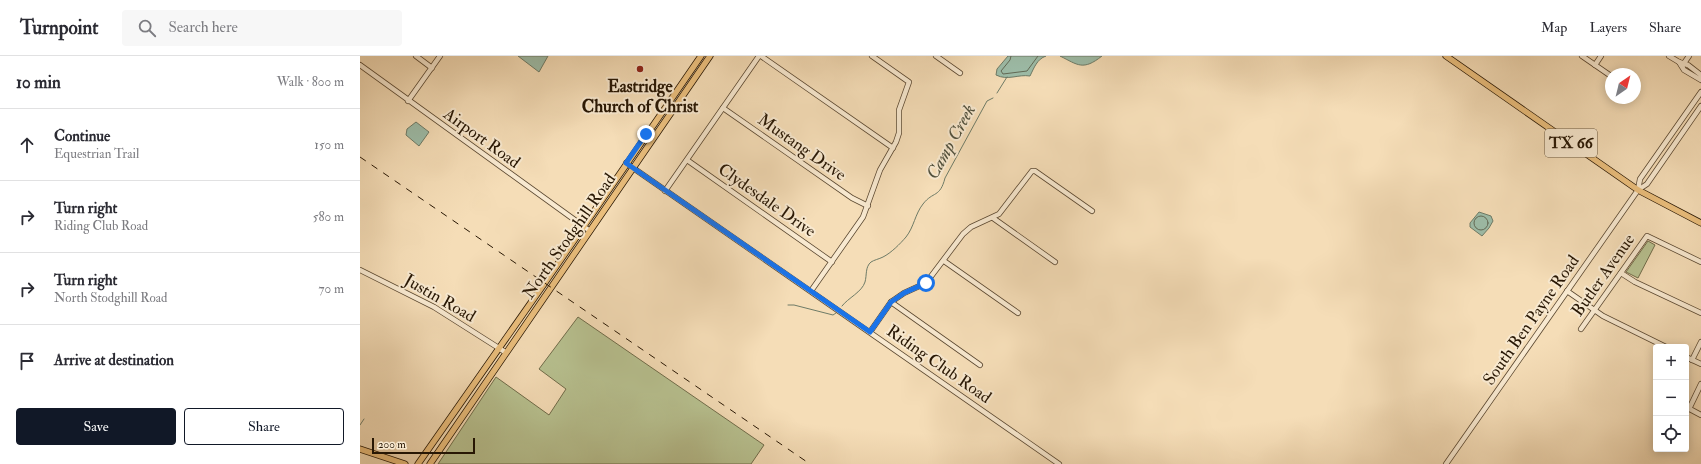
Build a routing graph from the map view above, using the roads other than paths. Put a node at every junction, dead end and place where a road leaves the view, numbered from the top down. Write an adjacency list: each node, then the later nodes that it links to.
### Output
1 (416, 56): 16 (street)
2 (440, 56): 16 (street)
3 (701, 56): 29 (main road, North Stodghill Road)
4 (710, 56): 30 (main road, North Stodghill Road)
5 (760, 56): 24 (street); 25 (street)
6 (872, 56): 25 (street)
7 (936, 56): 18 (street)
8 (1446, 56): 31 (main road, TX 66)
9 (1582, 56): 15 (street)
10 (1601, 56): 15 (street)
11 (1669, 56): 13 (street)
12 (1689, 56): 13 (street)
13 (1681, 64): 19 (street); 20 (street)
14 (360, 65): 22 (street, Airport Road)
15 (1595, 65): 17 (street)
16 (432, 68): 22 (street)
17 (1605, 72)
18 (960, 74)
19 (1701, 75)
20 (1701, 80)
21 (1701, 92): 26 (street)
22 (408, 101): 37 (street, Airport Road)
23 (1701, 106): 27 (street)
24 (724, 108): 28 (street); 33 (street, Mustang Drive)
25 (893, 148): 33 (street)
26 (1661, 148): 27 (street); 31 (street)
27 (1668, 153): 31 (street)
28 (687, 160): 32 (street); 40 (street, Clydesdale Drive)
29 (626, 163): 30 (street, Riding Club Road); 37 (main road, North Stodghill Road)
30 (633, 168): 32 (street, Riding Club Road); 38 (main road, North Stodghill Road)
31 (1638, 190): 36 (main road, TX 66); 45 (street, South Ben Payne Road)
32 (666, 191): 46 (street, Riding Club Road)
33 (868, 206): 40 (street)
34 (1092, 211): 35 (street)
35 (993, 218): 39 (street); 41 (street)
36 (1701, 223)
37 (584, 227): 38 (street, Airport Road); 55 (main road, North Stodghill Road)
38 (590, 231): 56 (main road, North Stodghill Road)
39 (944, 261): 47 (street); 49 (street)
40 (832, 262): 46 (street)
41 (1055, 262)
42 (1701, 262): 44 (street, Butler Avenue)
43 (360, 270): 55 (street, Justin Road)
44 (1620, 273): 48 (street, Butler Avenue); 50 (street)
45 (1567, 291): 48 (street); 72 (street, South Ben Payne Road)
46 (811, 292): 52 (street, Riding Club Road)
47 (891, 302): 52 (street); 60 (street)
48 (1594, 310): 51 (street, Butler Avenue); 54 (street)
49 (1018, 313)
50 (1701, 313)
51 (1581, 329)
52 (870, 332): 71 (street, Riding Club Road)
53 (1701, 342): 58 (street)
54 (1660, 344)
55 (499, 348): 56 (street, Justin Road); 69 (main road, North Stodghill Road)
56 (505, 352): 70 (main road, North Stodghill Road)
57 (1689, 358): 58 (street)
58 (1692, 360): 59 (street)
59 (1701, 364)
60 (980, 365)
61 (1701, 384): 62 (street)
62 (1689, 406)
63 (1689, 409): 64 (street)
64 (1701, 415)
65 (360, 449): 66 (main road)
66 (390, 458): 67 (main road); 68 (main road)
67 (394, 464)
68 (404, 464)
69 (418, 464)
70 (430, 464)
71 (1060, 464)
72 (1446, 464)

